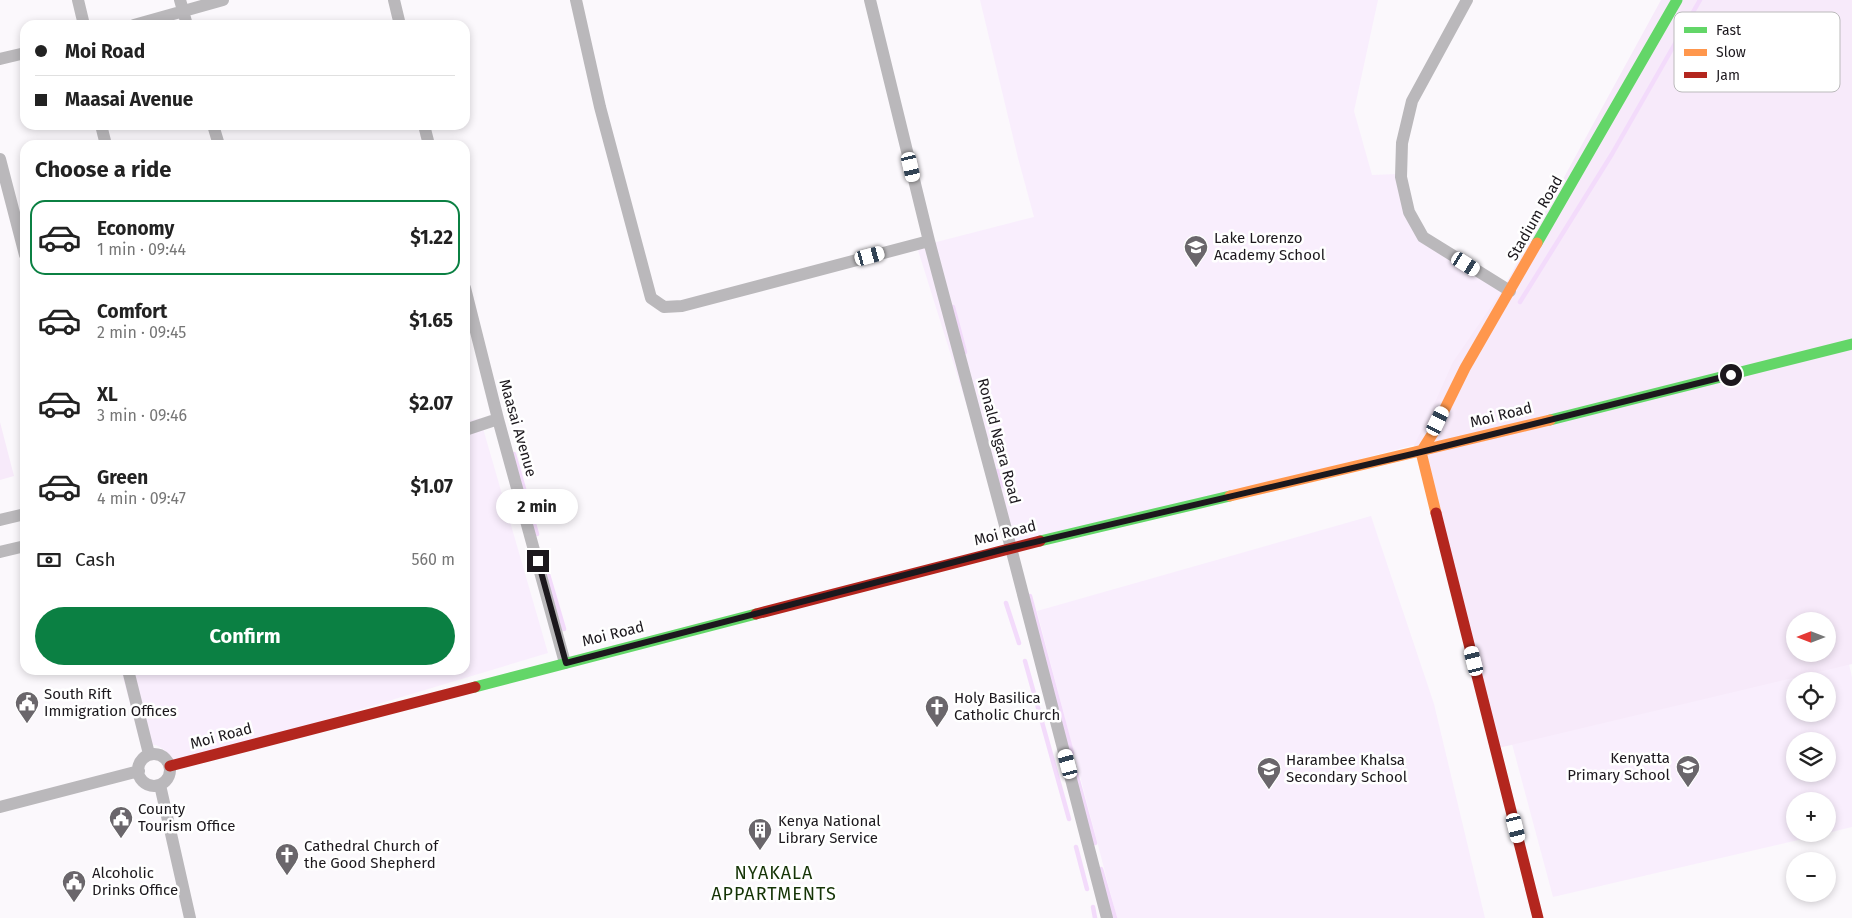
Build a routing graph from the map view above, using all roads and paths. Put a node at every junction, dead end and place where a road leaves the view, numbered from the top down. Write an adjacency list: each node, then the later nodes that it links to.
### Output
1 (78, 0): 9 (street)
2 (223, 0): 8 (street)
3 (394, 0): 12 (street)
4 (576, 0): 17 (street)
5 (870, 0): 17 (street, Ronald Ngara Road)
6 (1467, 0): 18 (street)
7 (1677, 0): 18 (street, Stadium Road)
8 (181, 5): 10 (street); 11 (street)
9 (83, 20)
10 (146, 20)
11 (186, 20)
12 (399, 20)
13 (20, 54): 14 (street)
14 (0, 59)
15 (0, 159): 16 (street)
16 (20, 236)
17 (928, 241): 27 (street, Ronald Ngara Road)
18 (1510, 291): 23 (street, Stadium Road)
19 (470, 308): 21 (street, Maasai Avenue)
20 (1852, 344): 23 (street, Moi Road)
21 (498, 419): 22 (street); 29 (street, Maasai Avenue)
22 (470, 428)
23 (1421, 452): 27 (street, Moi Road); 38 (street)
24 (20, 515): 25 (street)
25 (0, 520)
26 (20, 547): 28 (street)
27 (1012, 548): 29 (street, Moi Road); 37 (street, Ronald Ngara Road)
28 (0, 552)
29 (566, 663): 32 (street, Moi Road)
30 (129, 675): 31 (street)
31 (148, 754): 32 (street); 33 (street)
32 (170, 766): 34 (street)
33 (139, 771): 34 (street); 35 (street)
34 (160, 785): 36 (street)
35 (0, 806)
36 (190, 918)
37 (1107, 918)
38 (1538, 918)

